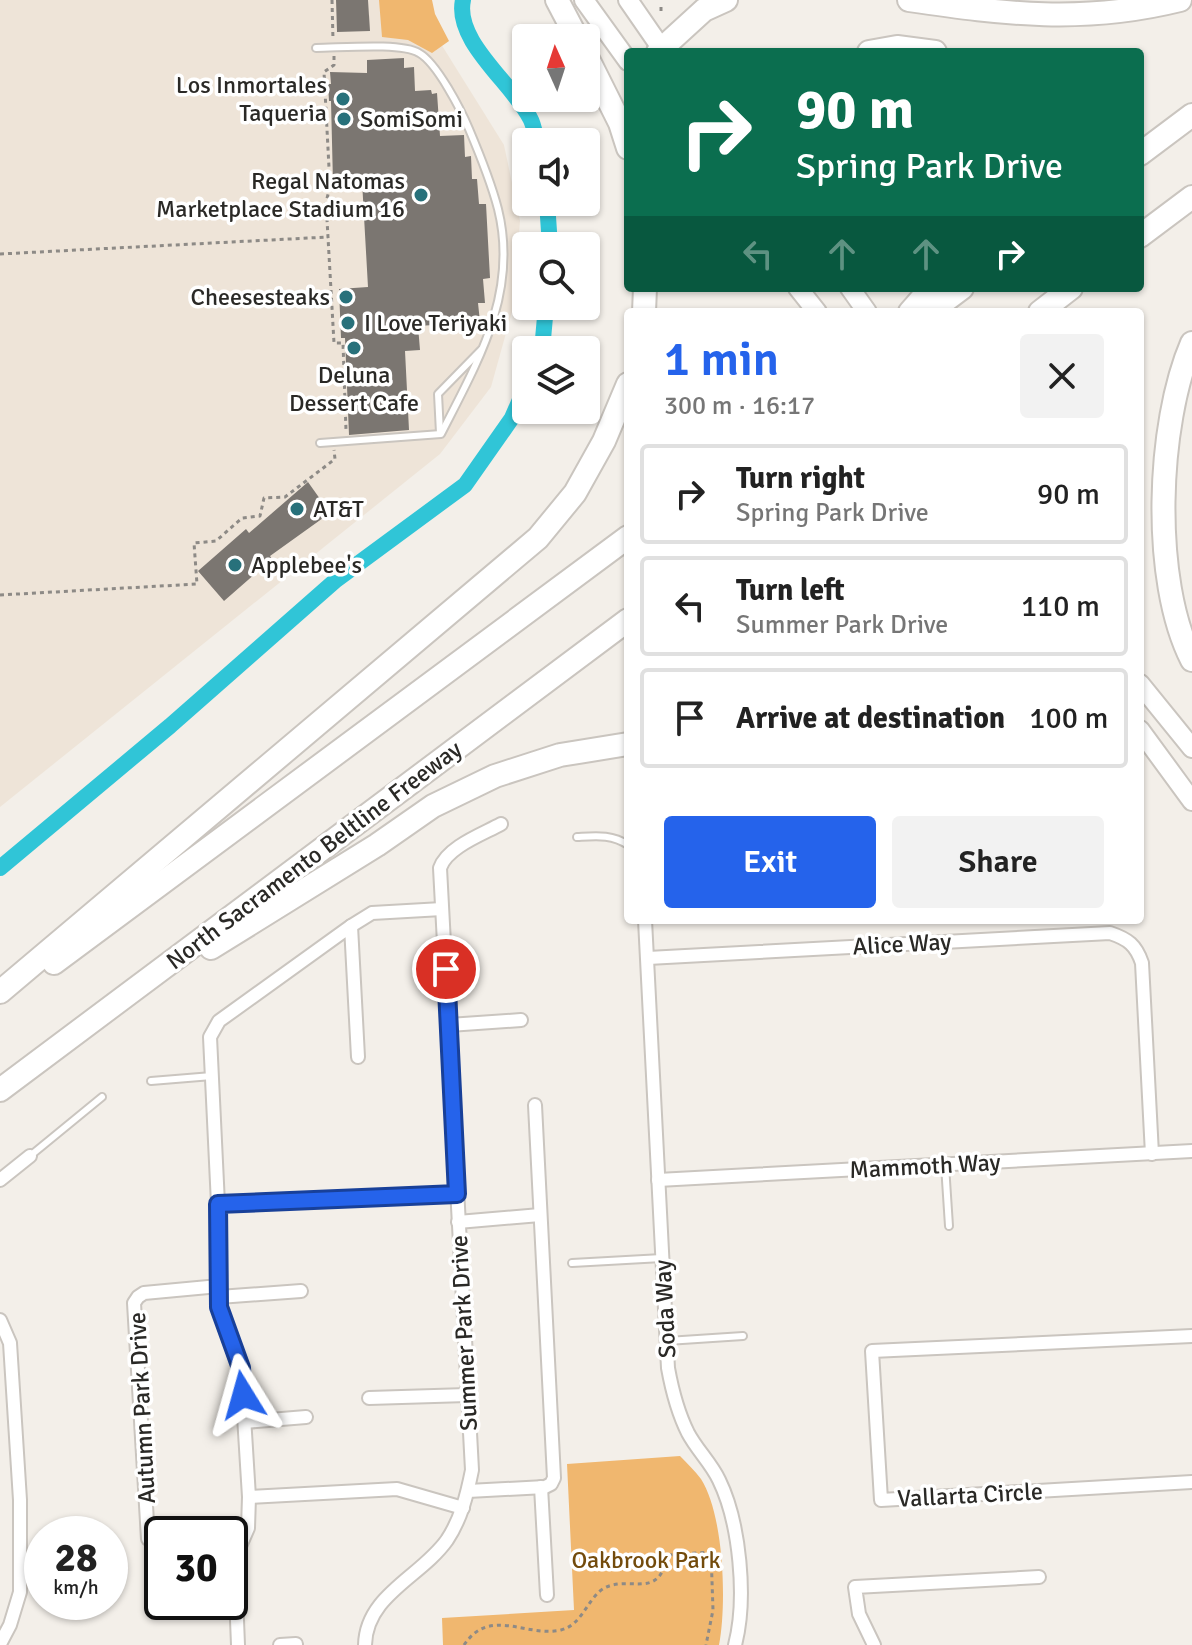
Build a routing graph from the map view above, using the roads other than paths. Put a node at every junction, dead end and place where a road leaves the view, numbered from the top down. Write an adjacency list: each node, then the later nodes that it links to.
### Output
1 (557, 0): 7 (highway)
2 (584, 0): 11 (main road)
3 (628, 0): 9 (main road)
4 (726, 0): 10 (highway)
5 (909, 0): 6 (highway)
6 (1180, 0)
7 (570, 24)
8 (316, 48): 27 (lane)
9 (659, 48)
10 (664, 48)
11 (624, 55)
12 (600, 83): 14 (highway)
13 (1192, 115): 15 (highway)
14 (624, 136)
15 (1144, 151)
16 (1192, 197): 17 (highway)
17 (1144, 233)
18 (801, 292): 22 (main road)
19 (928, 292): 23 (highway)
20 (957, 292): 24 (highway)
21 (1066, 292): 25 (highway)
22 (814, 308)
23 (914, 308)
24 (935, 308)
25 (1045, 308)
26 (1192, 343): 33 (highway)
27 (486, 345): 29 (lane); 29 (lane)
28 (624, 394): 46 (highway)
29 (441, 434): 30 (lane)
30 (320, 443)
31 (624, 540): 47 (highway)
32 (624, 623): 50 (highway, North Sacramento Beltline Freeway)
33 (1192, 660)
34 (1144, 689): 37 (main road)
35 (1144, 735): 38 (main road)
36 (624, 745): 50 (highway)
37 (1192, 748)
38 (1192, 801)
39 (501, 824): 42 (street, Summer Park Drive)
40 (577, 837): 41 (lane)
41 (624, 843)
42 (442, 909): 44 (street); 49 (street, Summer Park Drive)
43 (645, 924): 45 (street, Soda Way)
44 (351, 926): 51 (street); 52 (street)
45 (648, 958): 58 (street, Alice Way); 62 (street, Soda Way)
46 (0, 992)
47 (0, 1004)
48 (521, 1020): 49 (street)
49 (449, 1025): 63 (street, Summer Park Drive)
50 (81, 1029): 54 (highway, North Sacramento Beltline Freeway)
51 (358, 1057)
52 (212, 1076): 53 (lane); 64 (street)
53 (151, 1081)
54 (0, 1090)
55 (102, 1097): 59 (lane)
56 (535, 1105): 65 (street)
57 (1192, 1151): 58 (street, Mammoth Way)
58 (1152, 1154): 60 (street, Mammoth Way)
59 (30, 1156): 61 (street)
60 (945, 1165): 62 (street, Mammoth Way); 67 (lane)
61 (0, 1180)
62 (658, 1180): 68 (street, Soda Way)
63 (457, 1194): 64 (street); 66 (street, Summer Park Drive)
64 (218, 1204): 70 (street)
65 (540, 1215): 66 (street); 81 (street)
66 (458, 1222): 76 (street, Summer Park Drive)
67 (949, 1226)
68 (662, 1258): 69 (lane); 75 (street, Soda Way)
69 (572, 1263)
70 (219, 1291): 71 (street); 79 (street); 85 (street, Autumn Park Drive)
71 (301, 1291)
72 (0, 1320): 90 (street)
73 (743, 1336): 75 (lane)
74 (1192, 1336): 80 (street, Vallarta Circle)
75 (667, 1341): 95 (street, Soda Way)
76 (467, 1395): 77 (street); 82 (street, Summer Park Drive)
77 (369, 1398)
78 (306, 1417): 79 (street)
79 (245, 1422): 83 (street)
80 (1192, 1482)
81 (541, 1487): 82 (street); 88 (street)
82 (468, 1491): 84 (street, Summer Park Drive)
83 (249, 1497): 84 (street); 86 (street)
84 (463, 1508): 94 (street, Summer Park Drive)
85 (147, 1516)
86 (248, 1528)
87 (1039, 1577): 96 (street)
88 (547, 1595)
89 (237, 1620): 92 (street)
90 (0, 1644)
91 (296, 1644): 93 (street)
92 (238, 1645)
93 (280, 1645)
94 (365, 1645)
95 (735, 1645)
96 (874, 1645)

